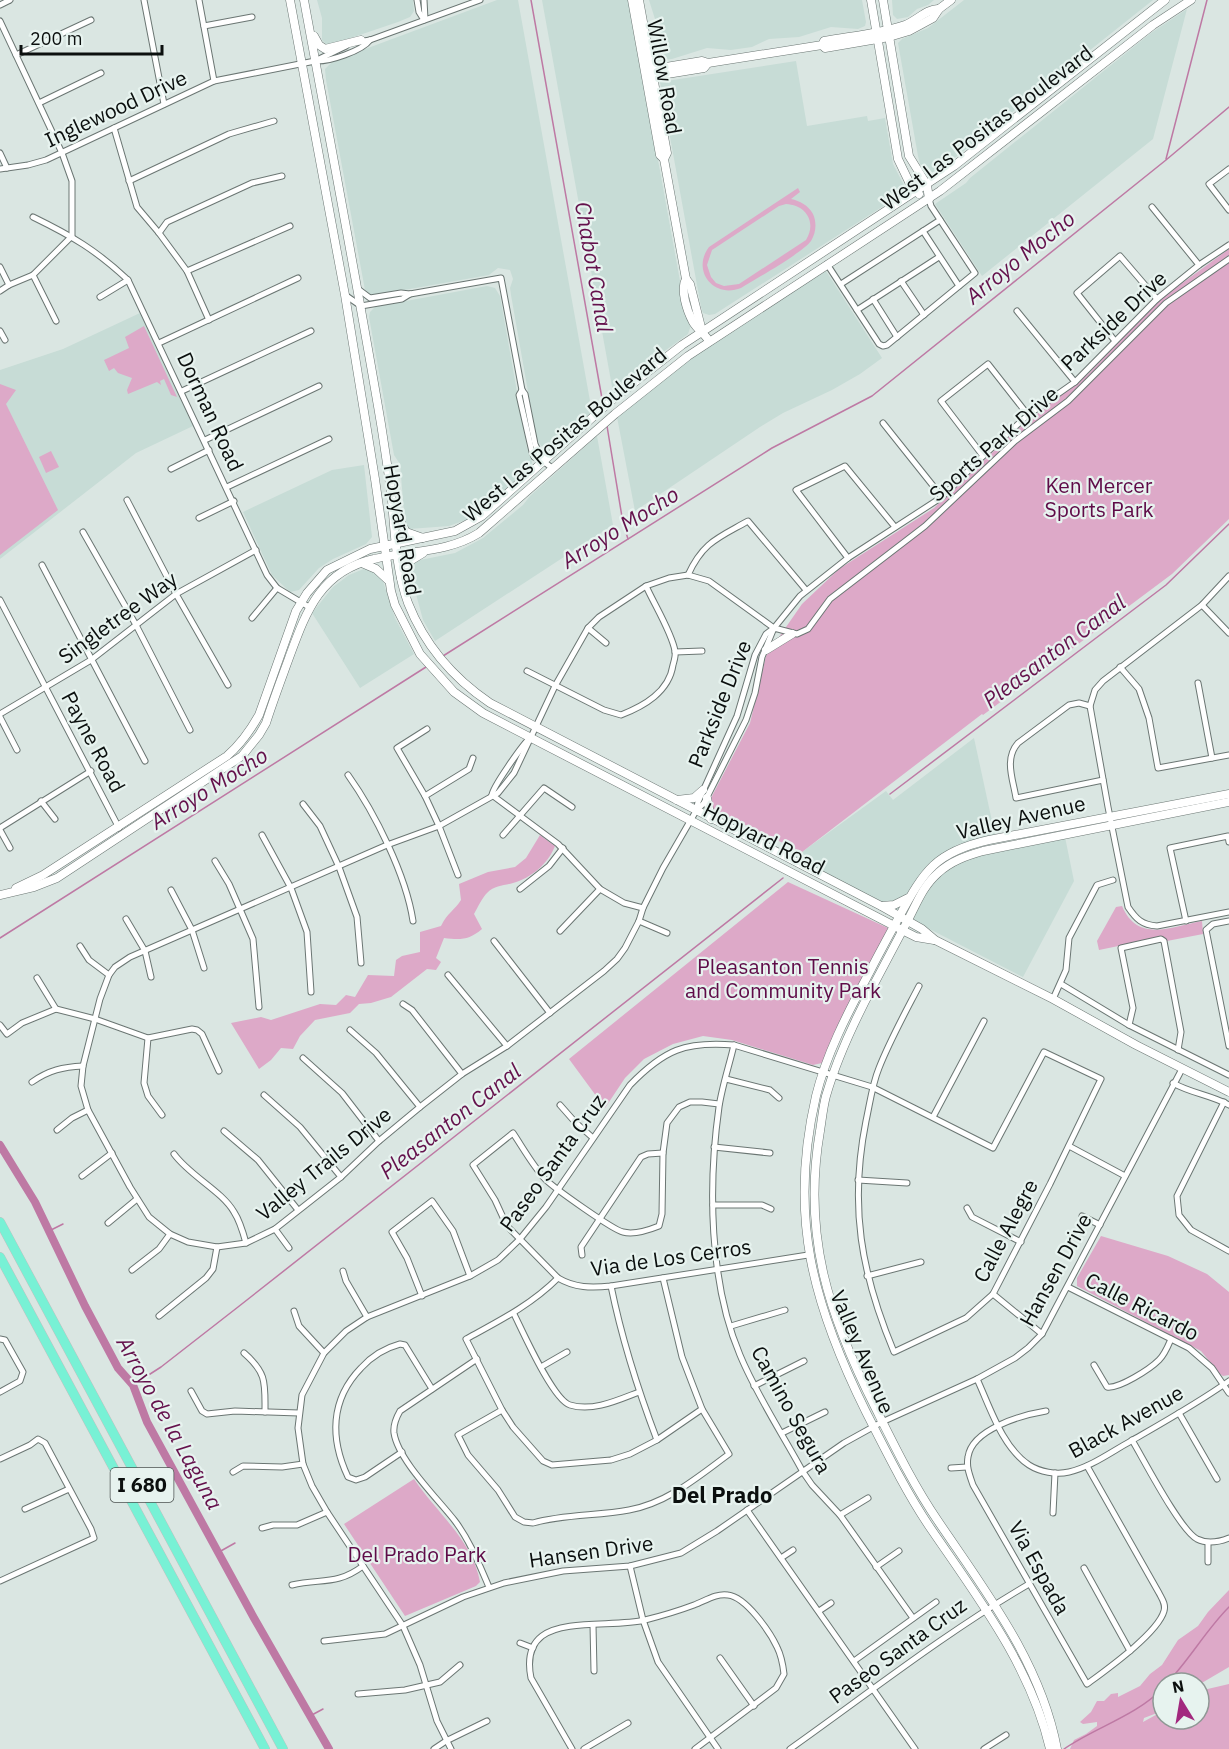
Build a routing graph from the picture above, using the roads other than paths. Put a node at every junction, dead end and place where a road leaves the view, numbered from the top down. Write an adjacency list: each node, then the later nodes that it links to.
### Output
1 (10, 0): 16 (street)
2 (144, 0): 34 (street)
3 (199, 0): 22 (street)
4 (290, 0): 29 (main road, Hopyard Road)
5 (304, 0): 21 (main road, Hopyard Road)
6 (417, 0): 19 (street)
7 (424, 0): 19 (street)
8 (480, 0): 19 (street, Inglewood Drive)
9 (632, 0): 31 (main road, Willow Road)
10 (639, 0): 31 (main road, Willow Road)
11 (871, 0): 24 (main road)
12 (883, 0): 23 (main road)
13 (951, 0): 23 (main road)
14 (1165, 0): 43 (main road, West Las Positas Boulevard)
15 (1191, 0): 45 (main road, West Las Positas Boulevard)
16 (0, 5)
17 (252, 17): 22 (street)
18 (91, 20): 27 (street)
19 (424, 20): 26 (street, Inglewood Drive)
20 (0, 21): 27 (street)
21 (308, 21): 25 (main road); 28 (main road, Hopyard Road)
22 (204, 26): 32 (street)
23 (888, 33): 24 (main road); 43 (main road)
24 (877, 35): 31 (main road); 44 (main road)
25 (361, 40): 26 (street, Inglewood Drive); 28 (street, Inglewood Drive)
26 (370, 40): 28 (street, Inglewood Drive)
27 (16, 55): 33 (street)
28 (315, 61): 29 (street, Inglewood Drive); 68 (main road, Hopyard Road)
29 (302, 63): 32 (street, Inglewood Drive); 71 (main road, Hopyard Road)
30 (101, 73): 33 (street)
31 (649, 73): 83 (main road, Willow Road)
32 (214, 81): 34 (street, Inglewood Drive)
33 (39, 103): 38 (street)
34 (164, 104): 36 (street, Inglewood Drive)
35 (274, 121): 42 (street)
36 (114, 128): 38 (street, Inglewood Drive); 42 (street)
37 (0, 153): 39 (street)
38 (62, 153): 39 (street, Inglewood Drive); 53 (street)
39 (3, 169)
40 (1229, 169): 47 (street)
41 (282, 176): 52 (street)
42 (129, 181): 52 (street)
43 (927, 185): 44 (main road, West Las Positas Boulevard); 45 (main road)
44 (916, 192): 45 (main road); 83 (main road, West Las Positas Boulevard)
45 (929, 199): 49 (street); 57 (main road, West Las Positas Boulevard)
46 (1152, 207): 58 (street)
47 (1229, 210)
48 (33, 217): 53 (street, Dorman Road)
49 (940, 220): 51 (street); 67 (street)
50 (290, 226): 60 (street)
51 (923, 231): 55 (street); 65 (street)
52 (159, 233): 60 (street)
53 (72, 236): 61 (street); 63 (street, Dorman Road)
54 (1229, 246): 58 (street, Parkside Drive)
55 (939, 256): 64 (street); 67 (street)
56 (1229, 258): 136 (street, Sports Park Drive)
57 (827, 264): 65 (street); 86 (main road, West Las Positas Boulevard)
58 (1199, 265): 74 (street, Parkside Drive)
59 (0, 267): 66 (street)
60 (187, 271): 79 (street)
61 (33, 275): 66 (street); 80 (street)
62 (298, 279): 79 (street)
63 (128, 280): 72 (street); 88 (street, Dorman Road)
64 (902, 280): 73 (street); 78 (street)
65 (841, 284): 76 (street)
66 (9, 285): 69 (street)
67 (959, 286): 78 (street)
68 (358, 289): 70 (street); 75 (main road, Hopyard Road)
69 (0, 291)
70 (410, 294): 75 (street); 98 (street)
71 (345, 295): 75 (street); 111 (main road, Hopyard Road)
72 (100, 297)
73 (873, 299): 76 (street); 84 (street)
74 (1157, 299): 87 (street, Parkside Drive); 87 (street)
75 (362, 306): 105 (main road, Hopyard Road)
76 (856, 310): 84 (street)
77 (1017, 311): 89 (street)
78 (924, 315): 84 (street)
79 (209, 320): 88 (street)
80 (56, 321)
81 (0, 330): 85 (street)
82 (311, 331): 91 (street)
83 (702, 331): 86 (main road, Willow Road); 98 (main road, West Las Positas Boulevard)
84 (897, 337)
85 (5, 340)
86 (709, 341): 99 (main road, West Las Positas Boulevard)
87 (1115, 341): 89 (street, Parkside Drive)
88 (159, 343): 91 (street, Dorman Road)
89 (1076, 382): 92 (street, Parkside Drive)
90 (319, 386): 95 (street)
91 (182, 391): 95 (street, Dorman Road)
92 (1029, 416): 97 (street, Parkside Drive); 97 (street)
93 (883, 423): 102 (street)
94 (329, 439): 101 (street)
95 (205, 440): 96 (street, Dorman Road)
96 (209, 450): 100 (street); 101 (street, Dorman Road)
97 (983, 456): 102 (street, Parkside Drive)
98 (543, 461): 99 (street); 109 (main road, West Las Positas Boulevard)
99 (552, 468): 113 (main road, West Las Positas Boulevard)
100 (171, 469)
101 (227, 487): 104 (street, Dorman Road)
102 (942, 497): 107 (street, Parkside Drive)
103 (127, 500): 126 (street)
104 (234, 501): 106 (street); 112 (street, Dorman Road)
105 (392, 506): 109 (main road); 110 (main road, Hopyard Road)
106 (199, 518)
107 (895, 526): 116 (street, Parkside Drive); 116 (street)
108 (83, 532): 132 (street)
109 (425, 538): 110 (main road, West Las Positas Boulevard)
110 (396, 544): 111 (main road, West Las Positas Boulevard); 114 (main road, Hopyard Road)
111 (383, 546): 115 (main road, Hopyard Road); 128 (main road, West Las Positas Boulevard)
112 (256, 550): 124 (street, Dorman Road); 126 (street, Singletree Way)
113 (429, 550): 114 (main road, West Las Positas Boulevard); 121 (main road)
114 (397, 555): 115 (main road, West Las Positas Boulevard); 121 (main road, Hopyard Road)
115 (385, 557): 117 (main road, West Las Positas Boulevard); 122 (main road, Hopyard Road)
116 (848, 558): 125 (street, Parkside Drive)
117 (362, 563): 122 (main road); 130 (main road, West Las Positas Boulevard)
118 (42, 565): 141 (street)
119 (688, 575): 123 (street); 125 (street); 134 (street)
120 (1229, 576): 129 (street)
121 (400, 578): 150 (main road, Hopyard Road)
122 (388, 580): 153 (main road, Hopyard Road)
123 (646, 586): 133 (street); 140 (street)
124 (277, 588): 128 (street, Dorman Road); 131 (street)
125 (806, 590): 134 (street, Parkside Drive)
126 (176, 594): 132 (street, Singletree Way); 145 (street)
127 (0, 600): 147 (street, Payne Road)
128 (300, 603): 130 (street, Dorman Road); 177 (main road, West Las Positas Boulevard)
129 (1202, 605): 135 (street); 142 (street)
130 (309, 607): 181 (main road, West Las Positas Boulevard)
131 (252, 618)
132 (136, 625): 141 (street, Singletree Way); 152 (street)
133 (588, 628): 137 (street); 146 (street)
134 (774, 628): 136 (street); 138 (street, Parkside Drive); 162 (street, Parkside Drive)
135 (1229, 633)
136 (792, 634): 138 (main road)
137 (606, 643)
138 (766, 650): 162 (street, Parkside Drive)
139 (702, 651): 140 (street)
140 (675, 652): 146 (street)
141 (91, 660): 147 (street, Singletree Way); 158 (street)
142 (1120, 667): 148 (street); 157 (street)
143 (527, 671): 146 (street)
144 (1198, 683): 157 (street)
145 (228, 685)
146 (555, 686): 150 (street)
147 (46, 688): 149 (street, Singletree Way); 159 (street, Payne Road)
148 (1090, 706): 161 (street); 161 (street)
149 (0, 716): 154 (street)
150 (536, 727): 153 (street); 166 (main road, Hopyard Road)
151 (428, 729): 165 (street)
152 (190, 730)
153 (530, 738): 164 (street); 176 (main road, Hopyard Road)
154 (17, 750)
155 (1229, 755): 157 (street)
156 (473, 758): 165 (street)
157 (1212, 758)
158 (146, 760)
159 (91, 771): 167 (street); 177 (street, Payne Road)
160 (348, 775): 184 (street)
161 (1103, 780): 175 (street)
162 (705, 794): 166 (main road); 171 (street, Parkside Drive); 174 (main road)
163 (1229, 794): 175 (main road, Valley Avenue)
164 (492, 795): 172 (street); 178 (street)
165 (426, 796): 178 (street)
166 (676, 800): 171 (main road, Hopyard Road)
167 (41, 801): 173 (street); 179 (street)
168 (1229, 802): 175 (main road, Valley Avenue)
169 (303, 804): 188 (street)
170 (572, 807): 172 (street)
171 (696, 811): 174 (main road, Hopyard Road); 176 (street, Valley Trails Drive)
172 (518, 816): 182 (street); 186 (street)
173 (55, 819)
174 (711, 819): 198 (main road, Hopyard Road)
175 (1110, 821): 196 (main road, Valley Avenue); 197 (main road, Valley Avenue); 208 (street)
176 (690, 822): 199 (street, Valley Trails Drive); 202 (main road, Hopyard Road)
177 (119, 826): 181 (street, Payne Road); 195 (main road, West Las Positas Boulevard)
178 (439, 826): 184 (street); 189 (street)
179 (0, 829): 185 (street)
180 (262, 834): 191 (street)
181 (123, 835): 195 (main road, West Las Positas Boulevard)
182 (503, 835)
183 (1229, 842): 208 (street)
184 (387, 845): 188 (street); 205 (street)
185 (10, 848)
186 (563, 848): 192 (street); 193 (street)
187 (215, 861): 200 (street)
188 (339, 867): 191 (street); 223 (street)
189 (458, 875)
190 (1113, 880): 229 (street)
191 (291, 888): 200 (street); 231 (street)
192 (520, 889)
193 (600, 890): 199 (street); 214 (street)
194 (171, 891): 212 (street)
195 (2, 894)
196 (909, 898): 198 (main road); 203 (main road, Valley Avenue)
197 (917, 902): 207 (main road, Valley Avenue); 211 (main road)
198 (880, 906): 203 (main road, Hopyard Road)
199 (643, 908): 206 (street, Valley Trails Drive)
200 (241, 909): 212 (street); 234 (street)
201 (1229, 912): 208 (street)
202 (876, 916): 210 (main road, Hopyard Road); 217 (main road)
203 (899, 916): 207 (main road, Hopyard Road); 210 (main road, Valley Avenue)
204 (126, 919): 221 (street)
205 (413, 921)
206 (639, 921): 215 (street); 236 (street, Valley Trails Drive)
207 (908, 921): 211 (main road, Hopyard Road); 213 (main road, Valley Avenue)
208 (1186, 921)
209 (1229, 921): 245 (street)
210 (894, 926): 213 (main road, Hopyard Road); 217 (main road, Valley Avenue)
211 (922, 929): 218 (main road, Hopyard Road)
212 (192, 930): 221 (street); 224 (street)
213 (902, 930): 216 (main road, Hopyard Road); 222 (main road, Valley Avenue)
214 (560, 931)
215 (667, 933)
216 (916, 937): 218 (main road, Hopyard Road); 222 (main road)
217 (886, 939): 251 (main road, Valley Avenue)
218 (935, 940): 232 (main road, Hopyard Road)
219 (494, 941): 236 (street)
220 (80, 946): 225 (street)
221 (146, 951): 225 (street); 227 (street)
222 (891, 951): 254 (main road, Valley Avenue)
223 (361, 963)
224 (204, 968)
225 (109, 975): 237 (street, Valley Trails Drive)
226 (448, 975): 244 (street)
227 (151, 977)
228 (37, 978): 235 (street)
229 (1061, 984): 232 (street); 240 (street)
230 (919, 986): 258 (street)
231 (311, 992)
232 (1053, 999): 249 (main road, Hopyard Road)
233 (403, 1004): 252 (street)
234 (259, 1007)
235 (56, 1010): 237 (street); 239 (street)
236 (550, 1013): 244 (street, Valley Trails Drive)
237 (95, 1019): 242 (street); 248 (street, Valley Trails Drive)
238 (984, 1021): 268 (street)
239 (0, 1024)
240 (1129, 1025): 246 (street); 246 (street)
241 (350, 1030): 265 (street)
242 (148, 1038): 250 (street); 267 (street)
243 (734, 1045): 251 (street, Paseo Santa Cruz); 255 (street, Camino Segura); 271 (street, Paseo Santa Cruz)
244 (507, 1046): 252 (street, Valley Trails Drive)
245 (1229, 1046)
246 (1178, 1050): 253 (street)
247 (303, 1058): 272 (street)
248 (83, 1066): 256 (street); 266 (street, Valley Trails Drive)
249 (1182, 1068): 257 (street, Hansen Drive); 259 (main road, Hopyard Road)
250 (219, 1071)
251 (823, 1073): 254 (street, Paseo Santa Cruz); 304 (main road, Valley Avenue)
252 (462, 1074): 265 (street, Valley Trails Drive)
253 (1229, 1074)
254 (833, 1076): 258 (street, Paseo Santa Cruz); 349 (main road, Valley Avenue)
255 (726, 1079): 261 (street); 263 (street, Camino Segura)
256 (32, 1082)
257 (1173, 1083): 262 (street); 280 (street, Hansen Drive)
258 (872, 1087): 268 (street, Paseo Santa Cruz); 282 (street)
259 (1229, 1092)
260 (264, 1095): 281 (street)
261 (780, 1098)
262 (1226, 1103): 302 (street)
263 (720, 1104): 274 (street, Camino Segura); 275 (street)
264 (560, 1105): 271 (street)
265 (420, 1107): 272 (street, Valley Trails Drive)
266 (88, 1110): 269 (street); 277 (street, Valley Trails Drive)
267 (162, 1115)
268 (933, 1117): 273 (street, Calle Alegre)
269 (57, 1130)
270 (224, 1131): 288 (street)
271 (593, 1138): 284 (street, Paseo Santa Cruz)
272 (379, 1141): 281 (street, Valley Trails Drive)
273 (1069, 1146): 280 (street); 298 (street, Calle Alegre)
274 (714, 1147): 276 (street); 286 (street, Camino Segura)
275 (663, 1153): 291 (street); 291 (street)
276 (770, 1153)
277 (112, 1154): 279 (street); 285 (street, Valley Trails Drive)
278 (174, 1154): 299 (street)
279 (82, 1176)
280 (1125, 1176): 294 (street, Hansen Drive)
281 (341, 1177): 288 (street, Valley Trails Drive)
282 (858, 1180): 283 (street); 311 (street)
283 (907, 1183)
284 (558, 1189): 291 (street); 297 (street, Paseo Santa Cruz); 297 (street, Via de Los Cerros)
285 (137, 1199): 293 (street); 296 (street, Valley Trails Drive)
286 (713, 1205): 289 (street); 307 (street, Camino Segura)
287 (968, 1208): 298 (street)
288 (298, 1209): 295 (street, Valley Trails Drive)
289 (771, 1209)
290 (1082, 1216): 294 (street)
291 (600, 1219): 303 (street)
292 (0, 1222): 415 (highway, I 680)
293 (108, 1223)
294 (1100, 1225): 315 (street, Hansen Drive)
295 (275, 1229): 299 (street, Valley Trails Drive); 301 (street)
296 (170, 1234): 300 (street, Valley Trails Drive); 308 (street)
297 (520, 1239): 310 (street, Paseo Santa Cruz); 312 (street, Via de Los Cerros)
298 (1021, 1242): 316 (street, Calle Alegre)
299 (246, 1243): 300 (street, Valley Trails Drive)
300 (217, 1247): 321 (street)
301 (290, 1248)
302 (1229, 1251)
303 (582, 1255)
304 (808, 1255): 307 (street, Via de Los Cerros); 350 (main road, Valley Avenue)
305 (0, 1257): 414 (highway, I 680)
306 (921, 1262): 311 (street)
307 (718, 1269): 313 (street, Via de Los Cerros); 323 (street, Camino Segura)
308 (132, 1270)
309 (344, 1271): 322 (street)
310 (470, 1276): 317 (street, Paseo Santa Cruz); 317 (street)
311 (867, 1276): 316 (street, Calle Alegre)
312 (558, 1278): 314 (street, Via de Los Cerros); 320 (street)
313 (663, 1278): 314 (street, Via de Los Cerros); 342 (street)
314 (611, 1286): 340 (street)
315 (1068, 1287): 324 (street, Hansen Drive); 326 (street, Calle Ricardo)
316 (993, 1294): 324 (street)
317 (422, 1296): 322 (street, Paseo Santa Cruz)
318 (294, 1311): 329 (street)
319 (785, 1311): 323 (street)
320 (514, 1314): 330 (street); 333 (street)
321 (159, 1316)
322 (367, 1317): 329 (street, Paseo Santa Cruz)
323 (731, 1326): 336 (street, Camino Segura)
324 (1042, 1334): 334 (street, Hansen Drive)
325 (0, 1339): 339 (street)
326 (1171, 1339): 332 (street); 335 (street, Calle Ricardo)
327 (567, 1352): 333 (street)
328 (243, 1353): 345 (street)
329 (324, 1353): 347 (street, Paseo Santa Cruz)
330 (477, 1359): 337 (street); 343 (street)
331 (804, 1361): 336 (street)
332 (1094, 1365)
333 (541, 1366): 340 (street)
334 (977, 1378): 349 (street, Hansen Drive); 351 (street, Black Avenue)
335 (1226, 1383): 341 (street, Calle Ricardo); 348 (street, Black Avenue)
336 (754, 1386): 352 (street, Camino Segura)
337 (432, 1389): 355 (street); 355 (street)
338 (191, 1391): 345 (street)
339 (0, 1392)
340 (639, 1392): 353 (street)
341 (1229, 1394)
342 (702, 1409): 343 (street); 353 (street)
343 (502, 1410): 353 (street)
344 (1046, 1410): 351 (street)
345 (265, 1412): 347 (street)
346 (825, 1412): 352 (street)
347 (299, 1413): 357 (street, Paseo Santa Cruz)
348 (1179, 1413): 354 (street, Black Avenue); 364 (street)
349 (882, 1422): 350 (street, Hansen Drive); 389 (main road, Valley Avenue)
350 (873, 1426): 362 (street, Hansen Drive); 390 (main road, Valley Avenue)
351 (999, 1426): 359 (street); 363 (street, Black Avenue)
352 (782, 1433): 362 (street, Camino Segura)
353 (657, 1440)
354 (1132, 1440): 358 (street, Black Avenue); 374 (street)
355 (402, 1452): 386 (street)
356 (0, 1459): 365 (street)
357 (303, 1464): 361 (street); 369 (street, Paseo Santa Cruz)
358 (1088, 1466): 363 (street, Black Avenue); 399 (street)
359 (967, 1467): 360 (street); 384 (street, Via Espada)
360 (951, 1468)
361 (233, 1472)
362 (803, 1472): 368 (street, Hansen Drive); 371 (street, Camino Segura)
363 (1055, 1473): 370 (street)
364 (1217, 1479)
365 (69, 1489): 367 (street); 383 (street)
366 (868, 1498): 371 (street)
367 (25, 1509)
368 (747, 1510): 377 (street); 380 (street, Hansen Drive)
369 (327, 1512): 372 (street); 379 (street, Paseo Santa Cruz)
370 (1053, 1513)
371 (840, 1515): 381 (street, Camino Segura)
372 (262, 1528)
373 (1229, 1538): 374 (street)
374 (1208, 1543): 378 (street)
375 (793, 1550): 377 (street)
376 (899, 1551): 381 (street)
377 (781, 1558): 391 (street)
378 (1208, 1562)
379 (363, 1566): 385 (street); 395 (street, Paseo Santa Cruz)
380 (630, 1566): 386 (street, Hansen Drive); 393 (street)
381 (876, 1566): 392 (street, Camino Segura)
382 (1084, 1568): 399 (street)
383 (0, 1581)
384 (1029, 1584): 389 (street, Paseo Santa Cruz); 399 (street, Via Espada)
385 (292, 1585)
386 (489, 1587): 395 (street, Hansen Drive)
387 (936, 1602): 392 (street)
388 (831, 1603): 391 (street)
389 (995, 1604): 390 (street, Paseo Santa Cruz); 413 (main road, Valley Avenue)
390 (986, 1609): 405 (street, Paseo Santa Cruz); 413 (main road, Valley Avenue)
391 (819, 1611): 401 (street)
392 (913, 1618): 401 (street)
393 (644, 1620): 394 (street); 407 (street); 411 (street)
394 (592, 1625): 398 (street); 403 (street)
395 (403, 1626): 396 (street, Hansen Drive); 404 (street, Paseo Santa Cruz)
396 (324, 1641)
397 (520, 1642): 398 (street)
398 (533, 1648): 418 (street)
399 (1130, 1651)
400 (720, 1658): 407 (street)
401 (854, 1661): 405 (street)
402 (460, 1665): 404 (street)
403 (594, 1671)
404 (426, 1686): 406 (street); 412 (street, Paseo Santa Cruz)
405 (872, 1688): 422 (street, Paseo Santa Cruz); 423 (street)
406 (358, 1694)
407 (754, 1706): 411 (street)
408 (487, 1721): 412 (street)
409 (628, 1723): 419 (street)
410 (1006, 1735): 424 (street)
411 (710, 1738): 420 (street); 421 (street)
412 (447, 1741): 416 (street); 417 (street, Paseo Santa Cruz)
413 (1053, 1746)
414 (265, 1749)
415 (283, 1749)
416 (434, 1749)
417 (451, 1749)
418 (572, 1749)
419 (584, 1749)
420 (695, 1749)
421 (718, 1749)
422 (790, 1749)
423 (915, 1749)
424 (984, 1749)

